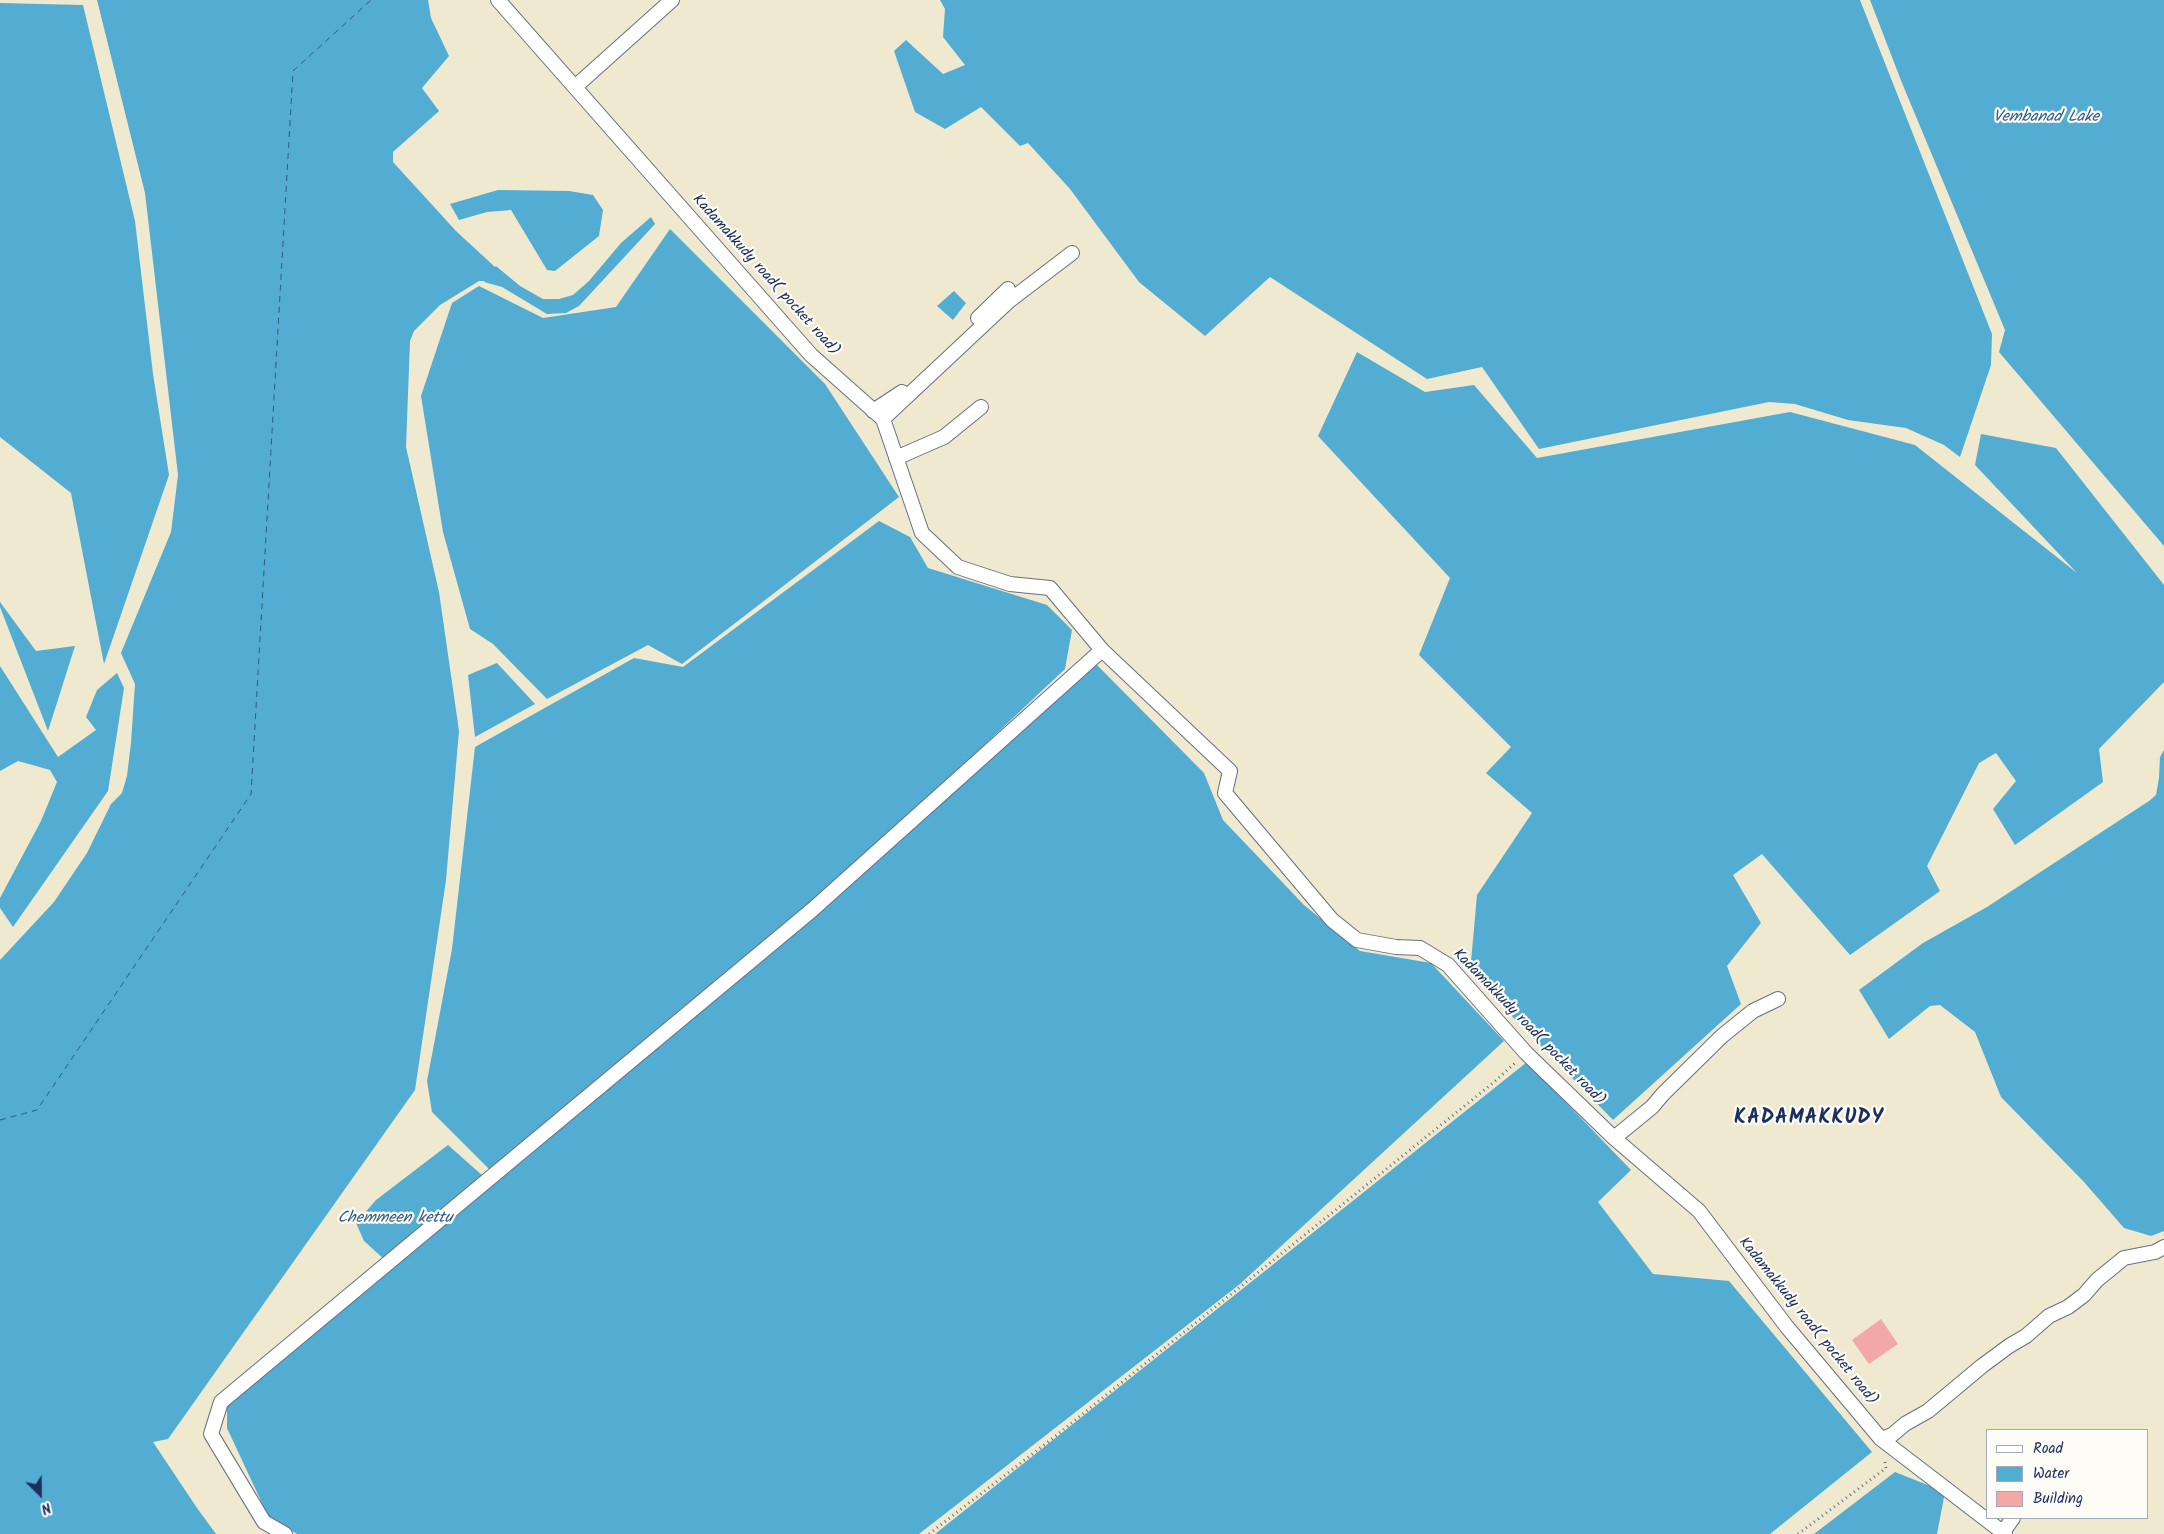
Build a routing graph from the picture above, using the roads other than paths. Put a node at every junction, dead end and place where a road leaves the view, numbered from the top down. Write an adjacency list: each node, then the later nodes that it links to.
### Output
1 (498, 0): 3 (street, Kadamakkudy road( pocket road))
2 (672, 0): 3 (street)
3 (575, 87): 7 (street, Kadamakkudy road( pocket road))
4 (1072, 253): 7 (street)
5 (1008, 289): 7 (street)
6 (981, 407): 8 (street)
7 (878, 415): 8 (street, Kadamakkudy road( pocket road))
8 (896, 458): 9 (street, Kadamakkudy road( pocket road))
9 (1102, 650): 11 (street, Kadamakkudy road( pocket road)); 16 (street)
10 (1778, 999): 11 (street)
11 (1614, 1138): 13 (street, Kadamakkudy road( pocket road))
12 (2164, 1246): 13 (street)
13 (1881, 1439): 15 (street, Kadamakkudy road( pocket road))
14 (2012, 1519): 15 (street)
15 (2004, 1533)
16 (285, 1534)

